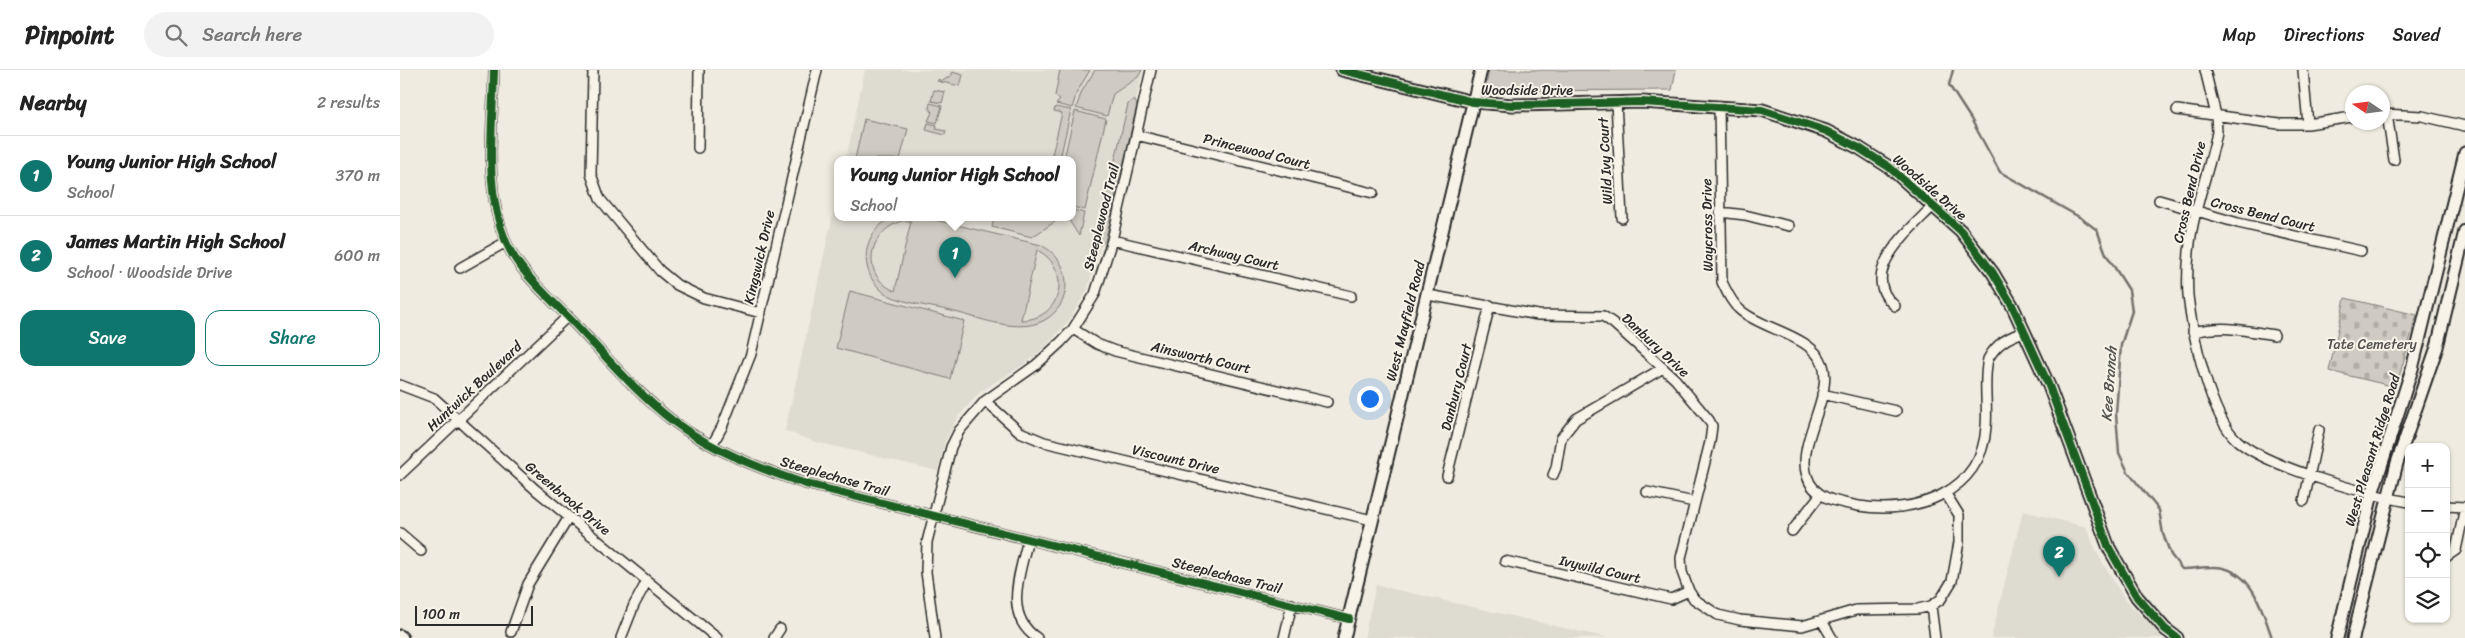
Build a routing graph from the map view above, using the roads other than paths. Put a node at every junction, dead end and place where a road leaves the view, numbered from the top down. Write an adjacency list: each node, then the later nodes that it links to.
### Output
1 (494, 70): 34 (street, Steeplechase Trail)
2 (593, 70): 41 (street)
3 (699, 70): 22 (street)
4 (817, 70): 41 (street, Kingswick Drive)
5 (1152, 70): 21 (street, Steeplewood Trail)
6 (1342, 70): 10 (street, Woodside Drive)
7 (1481, 70): 11 (street, West Mayfield Road)
8 (2205, 70): 16 (street, Cross Bend Drive)
9 (2303, 70): 18 (street)
10 (1354, 71): 11 (street, Woodside Drive)
11 (1473, 102): 12 (street, Woodside Drive); 37 (street, West Mayfield Road)
12 (1616, 102): 13 (street, Woodside Drive); 30 (street, Wild Ivy Court)
13 (1719, 106): 27 (street, Woodside Drive); 28 (street, Waycross Drive)
14 (2177, 110): 16 (street)
15 (2390, 114): 19 (street)
16 (2216, 115): 18 (street); 29 (street, Cross Bend Drive)
17 (2345, 117): 18 (street)
18 (2308, 124)
19 (2465, 126)
20 (2388, 130): 24 (street)
21 (1136, 135): 25 (street, Princewood Court); 33 (street, Steeplewood Trail)
22 (698, 148)
23 (2465, 153): 62 (street, West Pleasant Ridge Road)
24 (2394, 160)
25 (1372, 193)
26 (2159, 200): 29 (street, Cross Bend Court)
27 (1932, 206): 40 (street); 44 (street, Woodside Drive)
28 (1720, 212): 31 (street); 49 (street, Waycross Drive)
29 (2197, 212): 35 (street, Cross Bend Court); 45 (street, Cross Bend Drive)
30 (1622, 218)
31 (1789, 226)
32 (2465, 231): 64 (street, West Pleasant Ridge Road)
33 (1112, 240): 38 (street, Archway Court); 43 (street, Steeplewood Trail)
34 (506, 242): 36 (street); 42 (street, Steeplechase Trail)
35 (2361, 251)
36 (460, 268)
37 (1428, 295): 39 (street, Danbury Drive); 72 (street, West Mayfield Road)
38 (1351, 296)
39 (1490, 306): 47 (street, Danbury Drive); 59 (street, Danbury Court)
40 (1895, 306)
41 (761, 313): 55 (street, Kingswick Drive)
42 (568, 316): 53 (street, Huntwick Boulevard); 55 (street, Steeplechase Trail)
43 (1073, 329): 50 (street, Steeplewood Trail); 51 (street, Ainsworth Court)
44 (2024, 332): 61 (street); 96 (street, Woodside Drive)
45 (2193, 332): 46 (street); 56 (street, Cross Bend Drive)
46 (2274, 335)
47 (1663, 368): 58 (street); 66 (street, Danbury Drive)
48 (400, 385): 53 (street, Greenbrook Drive)
49 (1822, 394): 52 (street); 63 (street, Waycross Drive)
50 (985, 401): 70 (street, Steeplewood Trail); 72 (street, Viscount Drive)
51 (1327, 402)
52 (1896, 411)
53 (458, 420): 57 (street, Huntwick Boulevard); 71 (street, Greenbrook Drive)
54 (2319, 430): 56 (street)
55 (712, 445): 70 (street, Steeplechase Trail)
56 (2309, 473): 62 (street, Cross Bend Drive); 67 (street)
57 (400, 475)
58 (1553, 475)
59 (1447, 476)
60 (1647, 492): 66 (street)
61 (1946, 494): 63 (street); 82 (street)
62 (2372, 494): 64 (street, Cross Bend Drive); 97 (street, West Pleasant Ridge Road)
63 (1820, 495): 73 (street)
64 (2388, 498): 65 (street); 98 (street, West Pleasant Ridge Road)
65 (2405, 501)
66 (1694, 502): 80 (street, Danbury Drive)
67 (2304, 502)
68 (2450, 506): 69 (street)
69 (2465, 507): 77 (street)
70 (932, 514): 75 (street, Steeplechase Trail); 90 (street, Steeplewood Trail)
71 (569, 517): 79 (street, Greenbrook Drive); 86 (street)
72 (1372, 520): 83 (street, West Mayfield Road)
73 (1792, 531)
74 (400, 533): 76 (street)
75 (1028, 539): 81 (street, Steeplechase Trail); 91 (street)
76 (421, 551)
77 (2450, 554)
78 (1505, 561): 80 (street, Ivywild Court)
79 (648, 580): 87 (street); 88 (street, Greenbrook Drive)
80 (1689, 591): 84 (street, Danbury Drive)
81 (1292, 604): 83 (street, Steeplechase Trail); 92 (street)
82 (1931, 606): 84 (street, Danbury Drive); 95 (street)
83 (1348, 619): 93 (street, West Mayfield Road)
84 (1822, 621): 94 (street)
85 (780, 629): 89 (street)
86 (511, 632)
87 (621, 638)
88 (717, 638)
89 (774, 638)
90 (935, 638)
91 (1037, 638)
92 (1284, 638)
93 (1344, 638)
94 (1832, 638)
95 (1935, 638)
96 (2177, 638)
97 (2337, 638)
98 (2354, 638)

